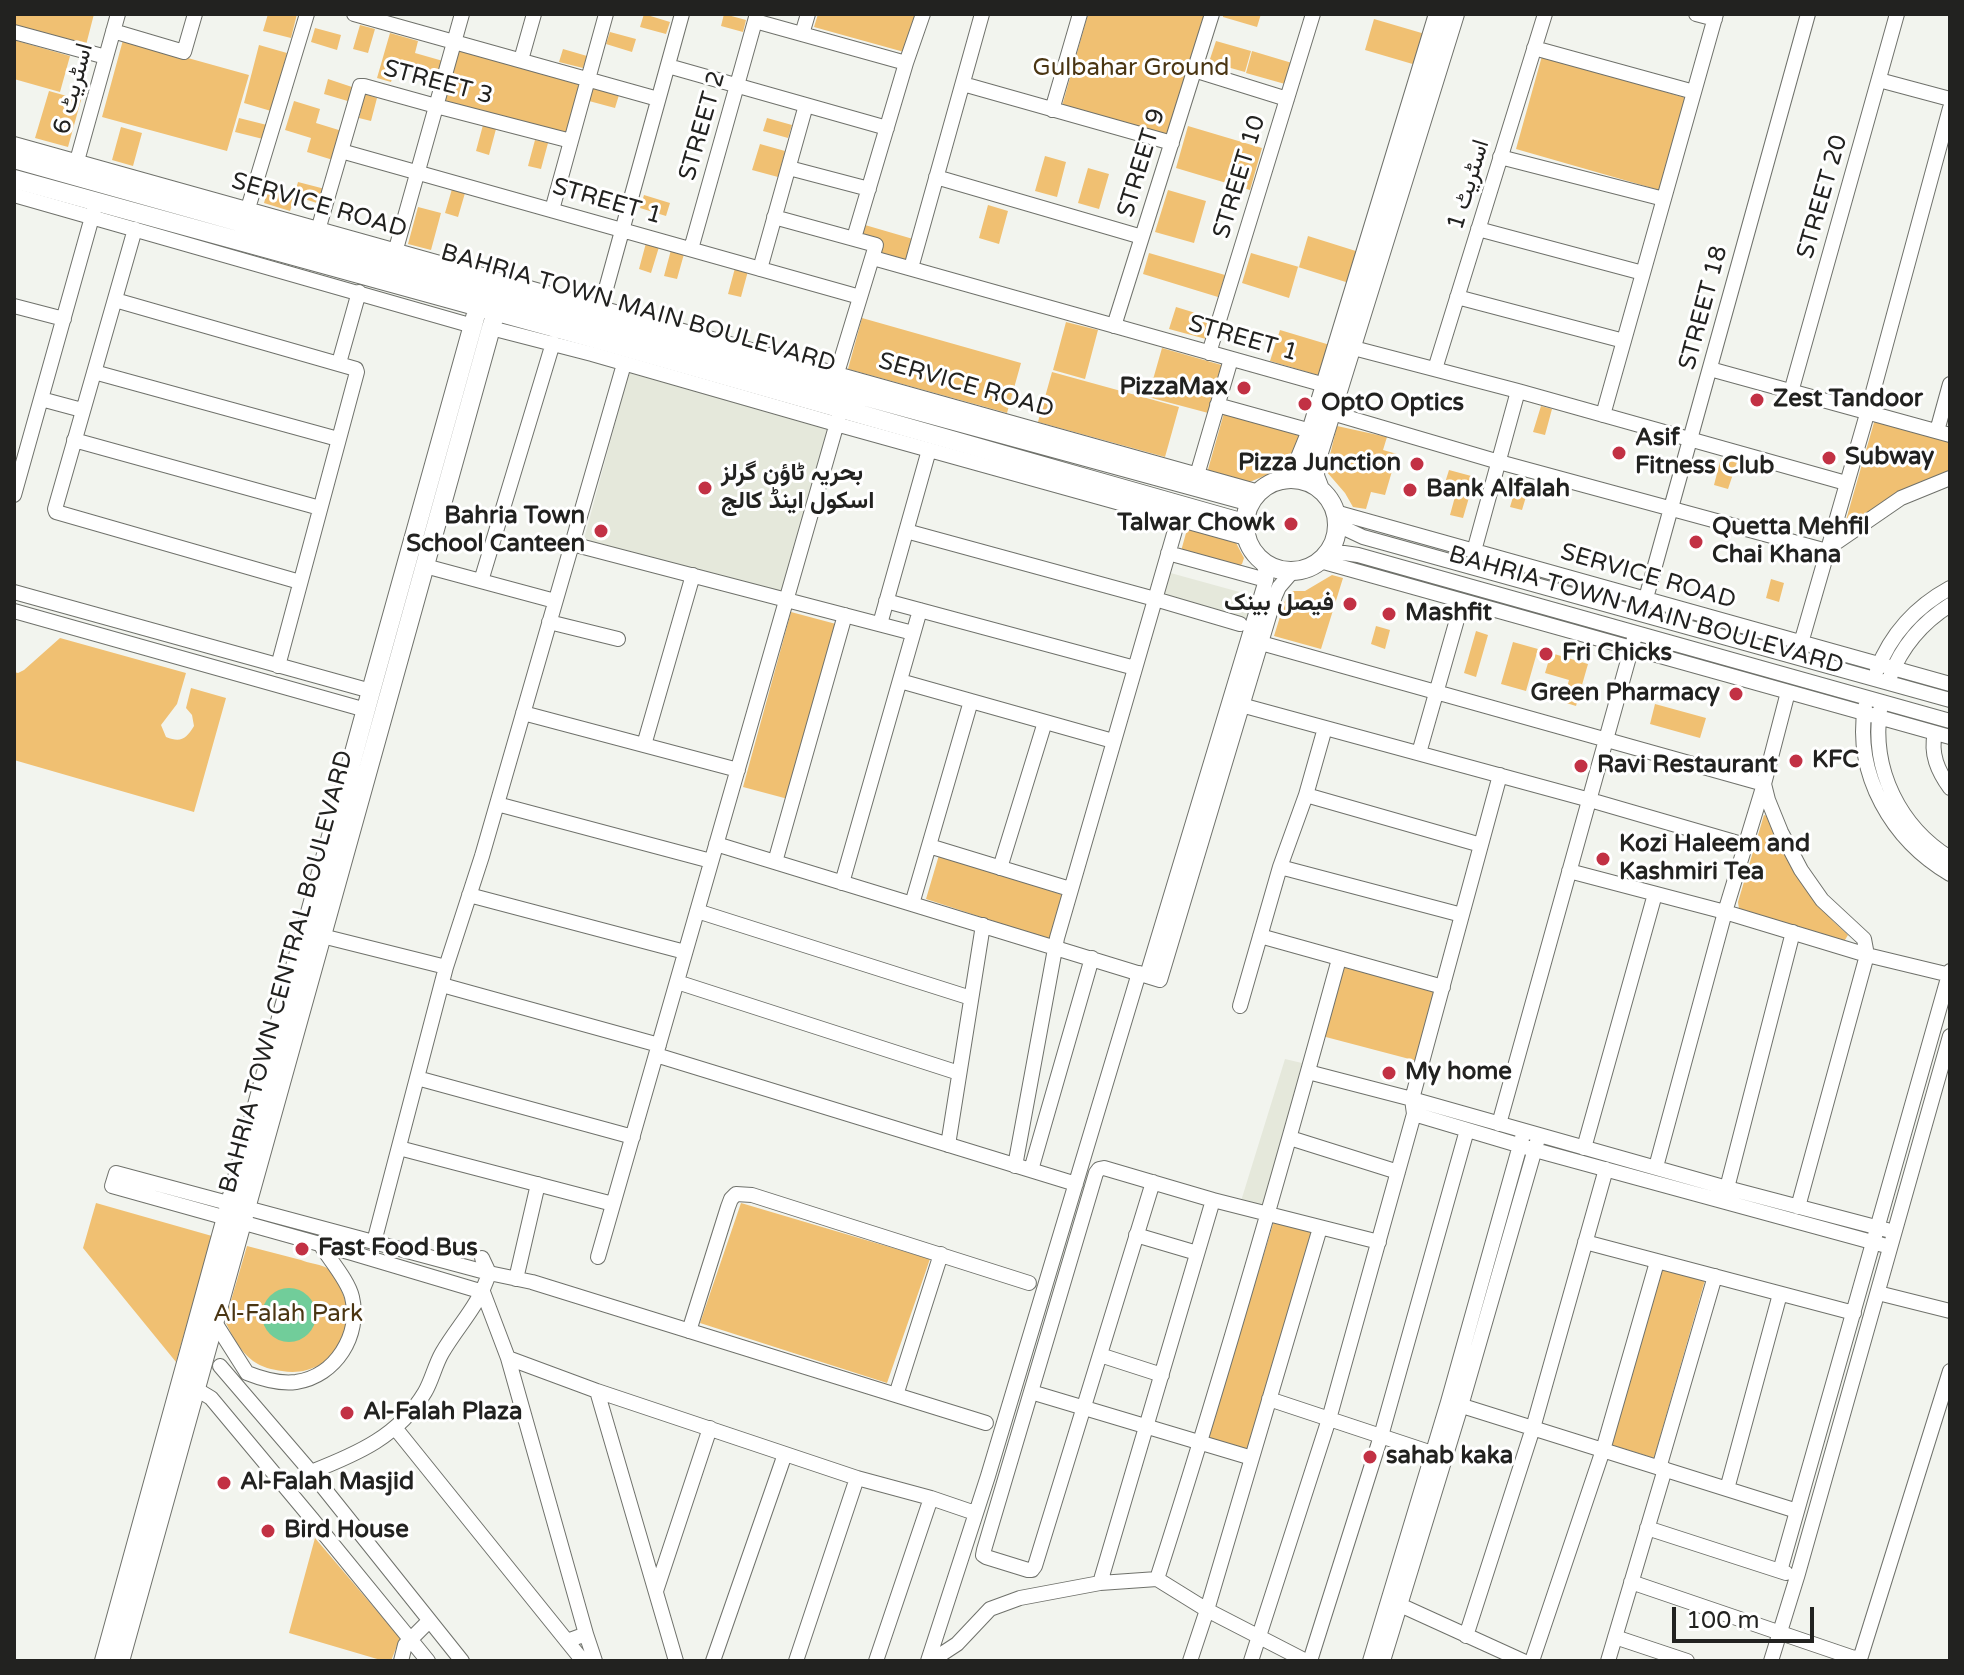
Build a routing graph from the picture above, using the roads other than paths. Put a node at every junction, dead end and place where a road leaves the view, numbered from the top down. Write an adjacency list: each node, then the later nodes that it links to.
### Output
1 (118, 14): 24 (street, اسٹریٹ 6)
2 (195, 14): 24 (street)
3 (307, 14): 63 (street)
4 (354, 14): 23 (street)
5 (462, 14): 27 (street)
6 (534, 14): 30 (street)
7 (606, 14): 34 (street)
8 (682, 14): 32 (street)
9 (808, 14): 26 (street)
10 (923, 14): 31 (street)
11 (982, 14): 36 (street)
12 (1080, 14): 45 (street)
13 (1212, 14): 33 (street, STREET 9)
14 (1313, 14): 40 (street, STREET 10)
15 (1438, 14): 88 (main road)
16 (1455, 14): 88 (main road)
17 (1545, 14): 28 (street, اسٹریٹ 1)
18 (1696, 14): 21 (street)
19 (1808, 14): 94 (street, STREET 18)
20 (1897, 14): 35 (street, STREET 20)
21 (1716, 17): 38 (street)
22 (756, 18): 26 (street); 37 (street, STREET 2)
23 (388, 19): 27 (street)
24 (113, 31): 29 (street, اسٹریٹ 6)
25 (14, 32): 29 (street)
26 (802, 34): 31 (street)
27 (454, 41): 30 (street); 43 (street)
28 (1534, 48): 38 (street); 51 (street, اسٹریٹ 1)
29 (106, 57): 54 (street, اسٹریٹ 6)
30 (521, 60): 34 (street)
31 (906, 63): 46 (street)
32 (668, 66): 37 (street); 39 (street)
33 (1194, 70): 40 (street); 48 (street, STREET 9)
34 (588, 79): 39 (street); 47 (street)
35 (1879, 80): 41 (street); 100 (street, STREET 20)
36 (963, 84): 45 (street); 56 (street)
37 (737, 86): 42 (street); 71 (street, STREET 2)
38 (1694, 92): 60 (street)
39 (658, 99): 66 (street)
40 (1287, 99): 89 (street, STREET 10)
41 (1950, 99)
42 (806, 105): 46 (street); 53 (street)
43 (436, 106): 47 (street, STREET 3); 50 (street, STREET 3); 55 (street)
44 (1950, 108): 106 (street)
45 (1052, 110): 48 (street)
46 (887, 128): 58 (street)
47 (571, 141): 62 (street)
48 (1172, 143): 69 (street, STREET 9)
49 (14, 144): 54 (street)
50 (341, 151): 55 (street, STREET 1); 68 (street, STREET 3)
51 (1500, 157): 60 (street); 67 (street, اسٹریٹ 1)
52 (14, 159): 54 (main road, BAHRIA TOWN MAIN BOULEVARD)
53 (789, 168): 58 (street); 64 (street)
54 (74, 169): 63 (main road, BAHRIA TOWN MAIN BOULEVARD)
55 (417, 173): 62 (street, STREET 1); 72 (street)
56 (936, 177): 69 (street); 74 (street)
57 (14, 179): 61 (main road, BAHRIA TOWN MAIN BOULEVARD)
58 (869, 189): 70 (street)
59 (14, 195): 61 (street)
60 (1664, 199): 76 (street)
61 (95, 209): 65 (street); 82 (main road, BAHRIA TOWN MAIN BOULEVARD); 83 (street)
62 (552, 210): 66 (street, STREET 1)
63 (246, 216): 68 (main road, BAHRIA TOWN MAIN BOULEVARD)
64 (774, 217): 70 (street); 75 (street)
65 (135, 229): 77 (street); 80 (street)
66 (622, 229): 71 (street, STREET 1); 84 (street)
67 (1478, 229): 76 (street); 79 (street, اسٹریٹ 1)
68 (316, 236): 72 (main road, BAHRIA TOWN MAIN BOULEVARD)
69 (1142, 237): 85 (street, STREET 9)
70 (854, 238): 73 (street)
71 (691, 249): 75 (street, STREET 1)
72 (393, 257): 82 (main road, BAHRIA TOWN MAIN BOULEVARD); 84 (street, SERVICE ROAD)
73 (873, 258): 74 (street, STREET 1); 78 (street)
74 (911, 268): 85 (street, STREET 1)
75 (760, 269): 78 (street, STREET 1)
76 (1643, 273): 86 (street)
77 (359, 292): 82 (street); 91 (street)
78 (860, 297): 101 (street)
79 (1457, 297): 86 (street); 93 (street, اسٹریٹ 1)
80 (115, 300): 91 (street); 95 (street)
81 (14, 306): 83 (street)
82 (493, 311): 84 (main road, BAHRIA TOWN MAIN BOULEVARD); 87 (street); 96 (main road, BAHRIA TOWN CENTRAL BOULEVARD); 96 (main road); 133 (main road, BAHRIA TOWN CENTRAL BOULEVARD)
83 (64, 319): 102 (street)
84 (597, 323): 101 (main road, BAHRIA TOWN MAIN BOULEVARD); 101 (street, SERVICE ROAD)
85 (1114, 326): 89 (street, STREET 1)
86 (1624, 341): 107 (street)
87 (553, 343): 92 (street); 137 (street)
88 (1344, 345): 93 (street); 98 (main road); 105 (main road)
89 (1209, 353): 90 (street, STREET 1)
90 (1231, 359): 98 (street, STREET 1); 103 (street)
91 (339, 363): 110 (street)
92 (624, 364): 101 (street); 128 (street)
93 (1435, 369): 99 (street)
94 (1710, 369): 100 (street); 111 (street, STREET 18)
95 (94, 372): 104 (street); 110 (street)
96 (459, 377): 166 (main road, BAHRIA TOWN CENTRAL BOULEVARD)
97 (1950, 384): 109 (street)
98 (1325, 385): 108 (main road)
99 (1518, 391): 107 (street); 114 (street)
100 (1791, 392): 106 (street)
101 (840, 394): 113 (street); 115 (street, SERVICE ROAD); 121 (main road, BAHRIA TOWN MAIN BOULEVARD); 126 (main road, BAHRIA TOWN MAIN BOULEVARD); 141 (street)
102 (41, 399): 104 (street); 120 (street)
103 (1217, 405): 108 (street); 115 (street)
104 (82, 410): 112 (street)
105 (1332, 413): 114 (street); 119 (main road)
106 (1867, 414): 109 (street); 118 (street)
107 (1603, 415): 111 (street)
108 (1311, 431): 117 (main road)
109 (1944, 433)
110 (338, 439): 122 (street)
111 (1690, 439): 118 (street); 123 (street, STREET 18)
112 (74, 440): 122 (street); 138 (street)
113 (929, 450): 125 (street); 127 (street)
114 (1499, 462): 123 (street); 130 (street)
115 (1197, 475): 121 (street, SERVICE ROAD)
116 (1950, 478): 129 (street)
117 (1283, 480): 119 (main road); 121 (main road)
118 (1846, 483): 129 (street)
119 (1320, 489): 124 (main road)
120 (15, 490)
121 (1255, 497): 126 (main road)
122 (320, 508): 138 (street)
123 (1671, 508): 129 (street); 147 (street, STREET 18)
124 (1336, 516): 130 (street, SERVICE ROAD); 132 (main road); 147 (street, BAHRIA TOWN MAIN BOULEVARD)
125 (1178, 520): 126 (street); 131 (street)
126 (1245, 530): 134 (main road)
127 (906, 531): 142 (street); 144 (street)
128 (572, 544): 136 (street); 143 (street)
129 (1828, 547): 158 (street)
130 (1474, 551): 147 (street, SERVICE ROAD)
131 (1168, 553): 134 (street); 142 (street)
132 (1324, 557): 135 (main road); 145 (street); 156 (street, BAHRIA TOWN MAIN BOULEVARD)
133 (425, 566): 137 (street); 208 (main road, BAHRIA TOWN CENTRAL BOULEVARD)
134 (1265, 571): 135 (main road); 169 (street)
135 (1292, 572): 157 (street)
136 (693, 575): 141 (street); 178 (street)
137 (481, 581): 143 (street)
138 (300, 582): 159 (street)
139 (1950, 588): 161 (street)
140 (14, 592): 159 (street)
141 (785, 599): 150 (street); 180 (street)
142 (1155, 599): 153 (street); 160 (street)
143 (555, 601): 151 (street)
144 (886, 601): 148 (street); 152 (street)
145 (1462, 602): 156 (street); 164 (street)
146 (1950, 605): 161 (street)
147 (1644, 606): 158 (street, SERVICE ROAD); 161 (street, BAHRIA TOWN MAIN BOULEVARD)
148 (920, 610): 154 (street); 160 (street)
149 (14, 611): 166 (street)
150 (845, 615): 152 (street); 193 (street)
151 (549, 622): 155 (street); 171 (street)
152 (880, 624): 154 (street)
153 (1240, 624)
154 (913, 633): 162 (street)
155 (618, 639)
156 (1634, 641): 165 (street); 170 (street, BAHRIA TOWN MAIN BOULEVARD); 176 (street)
157 (1261, 643): 164 (street); 169 (street)
158 (1801, 643): 161 (street, SERVICE ROAD)
159 (278, 666): 166 (street)
160 (1135, 668): 177 (street)
161 (1883, 673): 163 (street, SERVICE ROAD); 167 (street, BAHRIA TOWN MAIN BOULEVARD)
162 (900, 681): 168 (street); 198 (street)
163 (1950, 683)
164 (1437, 692): 176 (street); 179 (street)
165 (1788, 692): 170 (street); 182 (street)
166 (368, 700): 250 (main road, BAHRIA TOWN CENTRAL BOULEVARD)
167 (1950, 700)
168 (971, 701): 173 (street); 190 (street)
169 (1236, 703): 174 (street); 217 (street)
170 (1873, 707): 172 (street, BAHRIA TOWN MAIN BOULEVARD); 175 (street); 191 (street); 197 (street)
171 (523, 713): 178 (street); 186 (street)
172 (1950, 721)
173 (1045, 722): 177 (street); 195 (street)
174 (1325, 728): 179 (street); 184 (street)
175 (1943, 735): 183 (street)
176 (1606, 740): 182 (street); 185 (street)
177 (1113, 741): 199 (street)
178 (644, 745): 180 (street)
179 (1419, 753): 181 (street)
180 (738, 770): 187 (street)
181 (1500, 775): 185 (street); 188 (street)
182 (1764, 784): 189 (street); 212 (street)
183 (1950, 788)
184 (1306, 795): 188 (street); 194 (street)
185 (1590, 800): 189 (street); 196 (street)
186 (497, 804): 192 (street); 201 (street)
187 (716, 844): 192 (street); 193 (street)
188 (1481, 845): 205 (street)
189 (1745, 845): 204 (street)
190 (929, 846): 195 (street); 202 (street)
191 (1950, 858)
192 (711, 861): 203 (street)
193 (775, 862): 198 (street)
194 (1280, 867): 205 (street); 209 (street)
195 (1000, 868): 199 (street)
196 (1569, 871): 200 (street); 229 (street)
197 (1950, 874)
198 (842, 883): 202 (street)
199 (1070, 889): 210 (street)
200 (1655, 894): 204 (street); 237 (street)
201 (469, 895): 211 (street); 215 (street)
202 (912, 904): 206 (street)
203 (697, 911): 211 (street); 221 (street)
204 (1725, 912): 207 (street); 239 (street)
205 (1462, 915): 220 (street)
206 (983, 925): 210 (street); 221 (street)
207 (1793, 932): 212 (street); 246 (street)
208 (322, 936): 215 (street); 250 (main road, BAHRIA TOWN CENTRAL BOULEVARD)
209 (1260, 936): 214 (street); 222 (street)
210 (1055, 947): 213 (street); 238 (street)
211 (685, 952): 218 (street)
212 (1867, 955): 216 (street); 249 (street)
213 (1092, 958): 217 (street); 241 (street)
214 (1339, 959): 220 (street); 225 (street)
215 (446, 967): 219 (street)
216 (1950, 974): 254 (street)
217 (1148, 976): 245 (street)
218 (677, 982): 224 (street); 226 (street)
219 (442, 985): 224 (street); 227 (street)
220 (1443, 987): 228 (street)
221 (971, 998): 226 (street)
222 (1240, 1006)
223 (1950, 1036): 255 (street)
224 (657, 1050): 231 (street); 235 (street)
225 (1308, 1072): 228 (street); 232 (street)
226 (959, 1073): 235 (street)
227 (417, 1078): 231 (street); 236 (street)
228 (1413, 1106): 229 (street); 230 (street); 242 (street)
229 (1499, 1124): 233 (street)
230 (1467, 1130): 233 (street); 297 (street)
231 (633, 1137): 248 (street)
232 (1290, 1138): 242 (street); 251 (street)
233 (1522, 1138): 234 (street); 289 (street)
234 (1537, 1142): 237 (street); 240 (street); 289 (street)
235 (948, 1145): 238 (street)
236 (399, 1148): 244 (street); 256 (street)
237 (1584, 1148): 239 (street)
238 (1015, 1166): 241 (street)
239 (1656, 1167): 246 (street)
240 (1606, 1169): 254 (street); 258 (street)
241 (1031, 1170): 245 (street)
242 (1398, 1172): 257 (street)
243 (1153, 1182): 247 (street); 253 (street); 286 (street)
244 (538, 1184): 248 (street); 269 (street)
245 (1076, 1184): 309 (street)
246 (1727, 1188): 249 (street)
247 (1213, 1200): 251 (street); 261 (street)
248 (613, 1204): 263 (street)
249 (1798, 1207): 254 (street)
250 (236, 1213): 250 (street); 256 (street); 259 (street); 276 (main road, BAHRIA TOWN CENTRAL BOULEVARD); 329 (main road, BAHRIA TOWN CENTRAL BOULEVARD)
251 (1268, 1213): 252 (street); 298 (street)
252 (1320, 1228): 257 (street); 288 (street)
253 (1136, 1235): 261 (street); 278 (street)
254 (1876, 1235): 255 (street); 275 (street)
255 (1893, 1240): 272 (street)
256 (374, 1242): 266 (street)
257 (1379, 1242): 291 (street)
258 (1585, 1242): 265 (street); 295 (street)
259 (320, 1244): 260 (street); 267 (street)
260 (352, 1253): 267 (street); 271 (street)
261 (1197, 1253): 283 (street)
262 (941, 1254): 270 (street); 277 (street); 287 (street)
263 (598, 1257)
264 (482, 1258): 266 (street)
265 (1657, 1262): 268 (street); 299 (street)
266 (489, 1273): 269 (street); 271 (street)
267 (342, 1276): 282 (street)
268 (1715, 1276): 273 (street); 303 (street)
269 (516, 1279): 277 (street)
270 (1029, 1283)
271 (483, 1292): 279 (street); 296 (street)
272 (1878, 1293): 274 (street); 313 (street)
273 (1780, 1294): 275 (street); 306 (street)
274 (1950, 1311)
275 (1854, 1313): 308 (street)
276 (214, 1321): 280 (main road, BAHRIA TOWN CENTRAL BOULEVARD); 282 (street)
277 (689, 1331): 287 (street)
278 (1100, 1355): 283 (street); 290 (street)
279 (508, 1358): 285 (street); 321 (street)
280 (212, 1363): 282 (street); 284 (main road, BAHRIA TOWN CENTRAL BOULEVARD); 304 (street)
281 (1950, 1371): 322 (street)
282 (247, 1373)
283 (1162, 1375): 293 (street)
284 (196, 1389): 326 (street); 330 (main road, BAHRIA TOWN CENTRAL BOULEVARD)
285 (597, 1391): 294 (street); 317 (street)
286 (1031, 1392): 290 (street); 290 (street)
287 (896, 1395): 292 (street)
288 (1269, 1399): 291 (street); 302 (street)
289 (1454, 1404): 295 (street); 300 (street); 311 (street)
290 (1084, 1407): 293 (street)
291 (1329, 1419): 297 (street); 324 (street)
292 (986, 1423)
293 (1147, 1426): 298 (street); 316 (street)
294 (710, 1428): 301 (street); 317 (street)
295 (1533, 1428): 299 (street); 323 (street)
296 (396, 1429): 304 (street); 327 (street)
297 (1381, 1436): 300 (street); 343 (street)
298 (1201, 1443): 302 (street); 314 (street)
299 (1603, 1450): 303 (street); 347 (street)
300 (1432, 1453): 311 (street)
301 (785, 1454): 305 (street); 337 (street)
302 (1252, 1458): 319 (street)
303 (1662, 1468): 306 (street); 310 (street)
304 (311, 1472): 320 (street)
305 (857, 1478): 307 (street); 338 (street)
306 (1727, 1489): 308 (street)
307 (931, 1498): 309 (street); 339 (street)
308 (1797, 1511): 312 (street)
309 (975, 1513): 340 (street)
310 (1647, 1528): 312 (street); 315 (street)
311 (1405, 1566): 318 (street); 344 (street)
312 (1780, 1571): 313 (street)
313 (1797, 1577): 322 (street)
314 (1157, 1579): 316 (street); 319 (street)
315 (1631, 1582): 322 (street); 325 (street)
316 (1100, 1583): 340 (street)
317 (656, 1591): 336 (street)
318 (1400, 1605): 323 (street); 345 (street)
319 (1207, 1610): 324 (street); 341 (street)
320 (429, 1621): 326 (street); 333 (street)
321 (586, 1634): 327 (street); 335 (street)
322 (1780, 1634): 350 (street)
323 (1466, 1636): 328 (street)
324 (1259, 1637): 342 (street); 343 (street)
325 (1615, 1637): 348 (street); 349 (street)
326 (410, 1640): 331 (street); 332 (street)
327 (567, 1641): 334 (street)
328 (1488, 1654): 346 (street)
329 (104, 1661)
330 (120, 1661)
331 (401, 1661)
332 (428, 1661)
333 (462, 1661)
334 (583, 1661)
335 (595, 1661)
336 (676, 1661)
337 (713, 1661)
338 (796, 1661)
339 (876, 1661)
340 (930, 1661)
341 (1190, 1661)
342 (1251, 1661)
343 (1308, 1661)
344 (1370, 1661)
345 (1383, 1661)
346 (1523, 1661)
347 (1532, 1661)
348 (1608, 1661)
349 (1687, 1661)
350 (1771, 1661)

